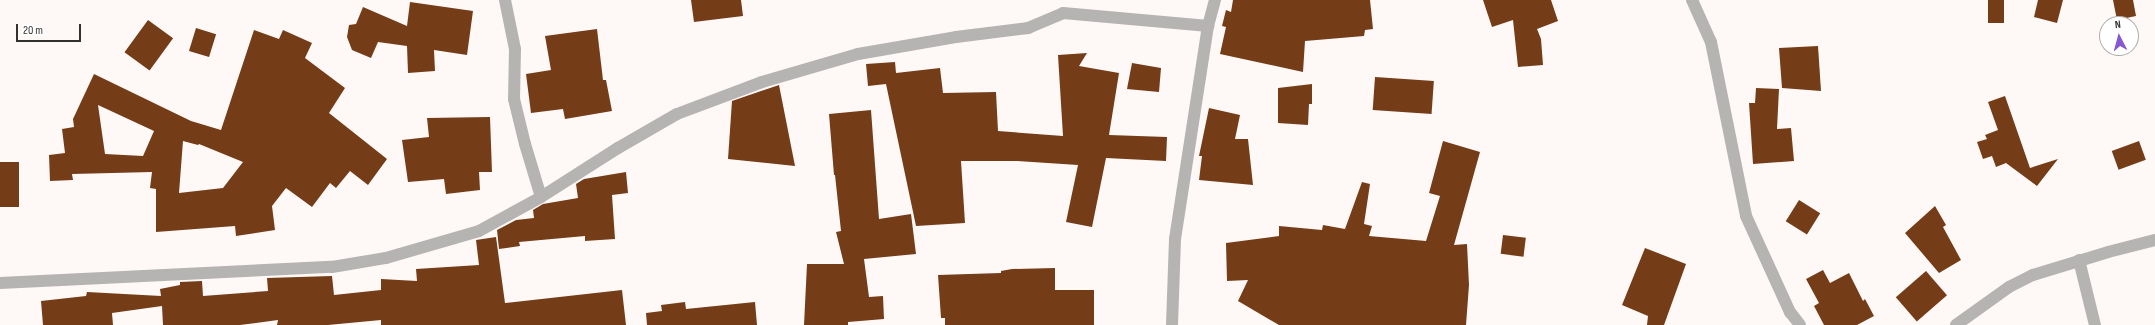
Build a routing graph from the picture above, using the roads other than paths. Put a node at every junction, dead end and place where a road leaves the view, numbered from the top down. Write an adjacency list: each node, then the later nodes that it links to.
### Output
1 (505, 0): 5 (street)
2 (1215, 0): 4 (street)
3 (1692, 0): 10 (street)
4 (1208, 26): 5 (street); 9 (street)
5 (541, 197): 8 (street)
6 (2155, 240): 7 (street)
7 (2079, 260): 11 (street); 12 (street)
8 (0, 283)
9 (1172, 325)
10 (1800, 325)
11 (1956, 325)
12 (2095, 325)

